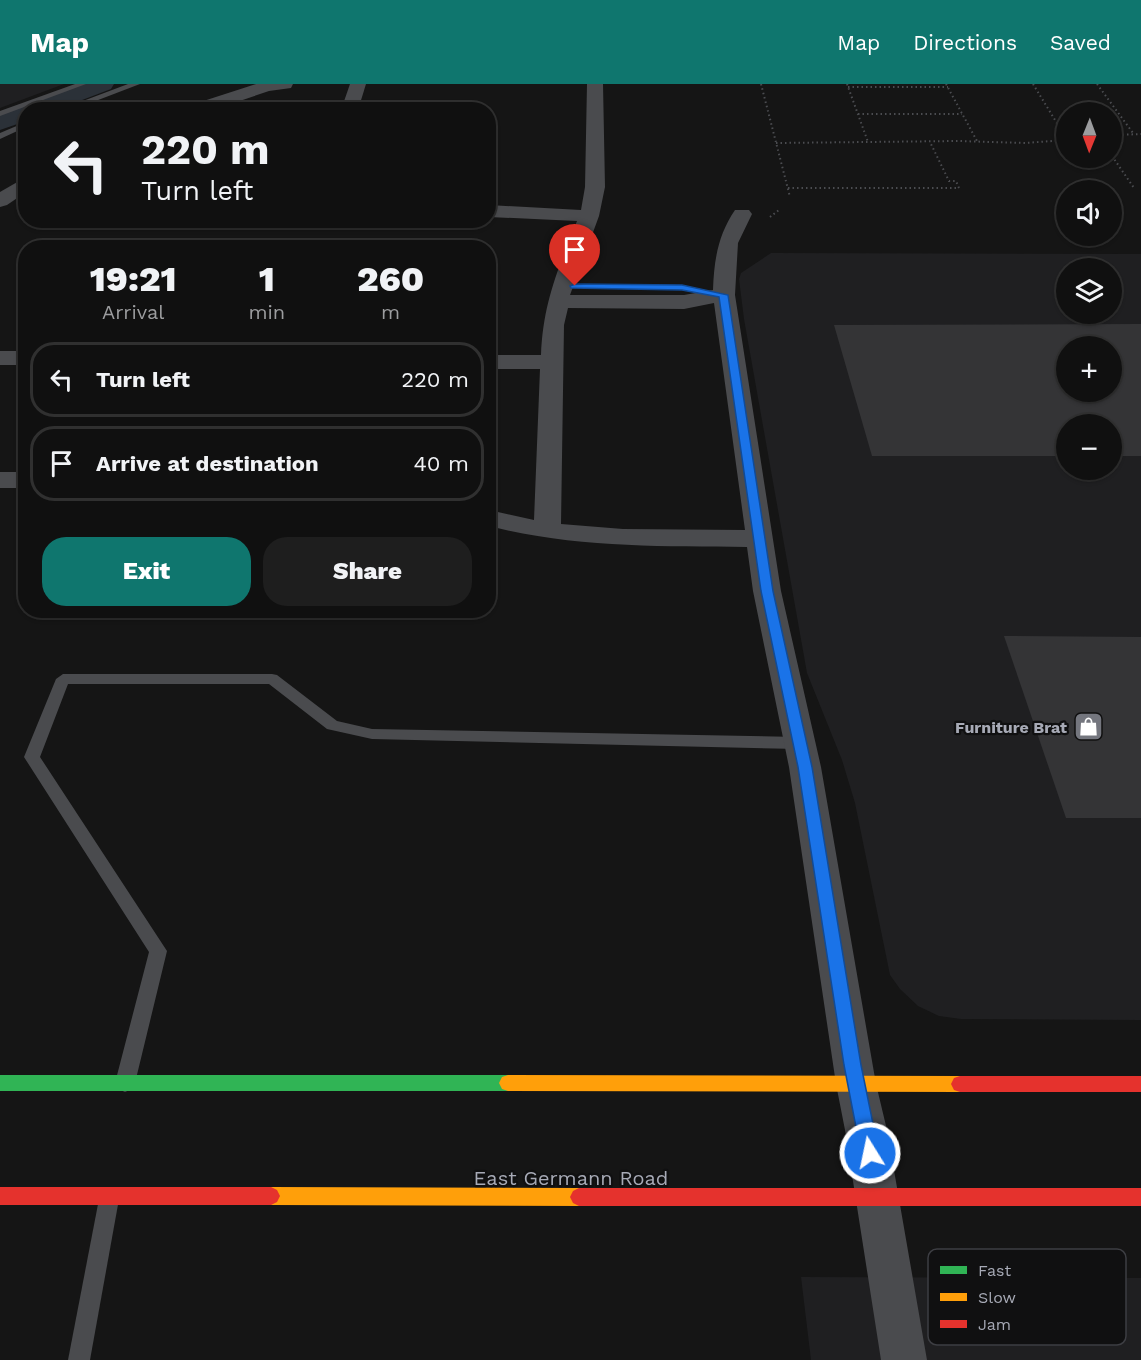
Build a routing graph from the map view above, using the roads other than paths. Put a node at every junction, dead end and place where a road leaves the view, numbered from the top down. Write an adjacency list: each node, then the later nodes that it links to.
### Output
1 (82, 84): 6 (lane)
2 (136, 84): 7 (lane)
3 (285, 84): 8 (street)
4 (358, 84): 9 (street)
5 (595, 84): 20 (street)
6 (33, 102)
7 (85, 102)
8 (218, 102)
9 (352, 102)
10 (18, 107): 11 (lane)
11 (0, 114)
12 (18, 128): 13 (lane)
13 (0, 136)
14 (18, 189): 15 (street)
15 (0, 201)
16 (0, 208): 17 (street)
17 (18, 208)
18 (496, 211): 20 (street)
19 (742, 214): 22 (street)
20 (589, 216): 21 (street)
21 (560, 294): 22 (street); 26 (street)
22 (724, 295): 31 (street)
23 (0, 358): 24 (street)
24 (18, 358)
25 (496, 362): 26 (street)
26 (552, 362): 30 (street)
27 (0, 480): 28 (street)
28 (18, 480)
29 (496, 520): 30 (street)
30 (548, 530): 31 (street)
31 (760, 539): 32 (street)
32 (799, 743): 34 (lane); 35 (street)
33 (0, 1083): 34 (main road)
34 (125, 1083): 35 (main road)
35 (856, 1084): 36 (main road); 40 (street)
36 (1141, 1084)
37 (0, 1196): 38 (main road, East Germann Road)
38 (109, 1196): 40 (main road, East Germann Road); 41 (lane)
39 (1141, 1197): 40 (main road, East Germann Road)
40 (878, 1198): 42 (street)
41 (79, 1360)
42 (904, 1360)

